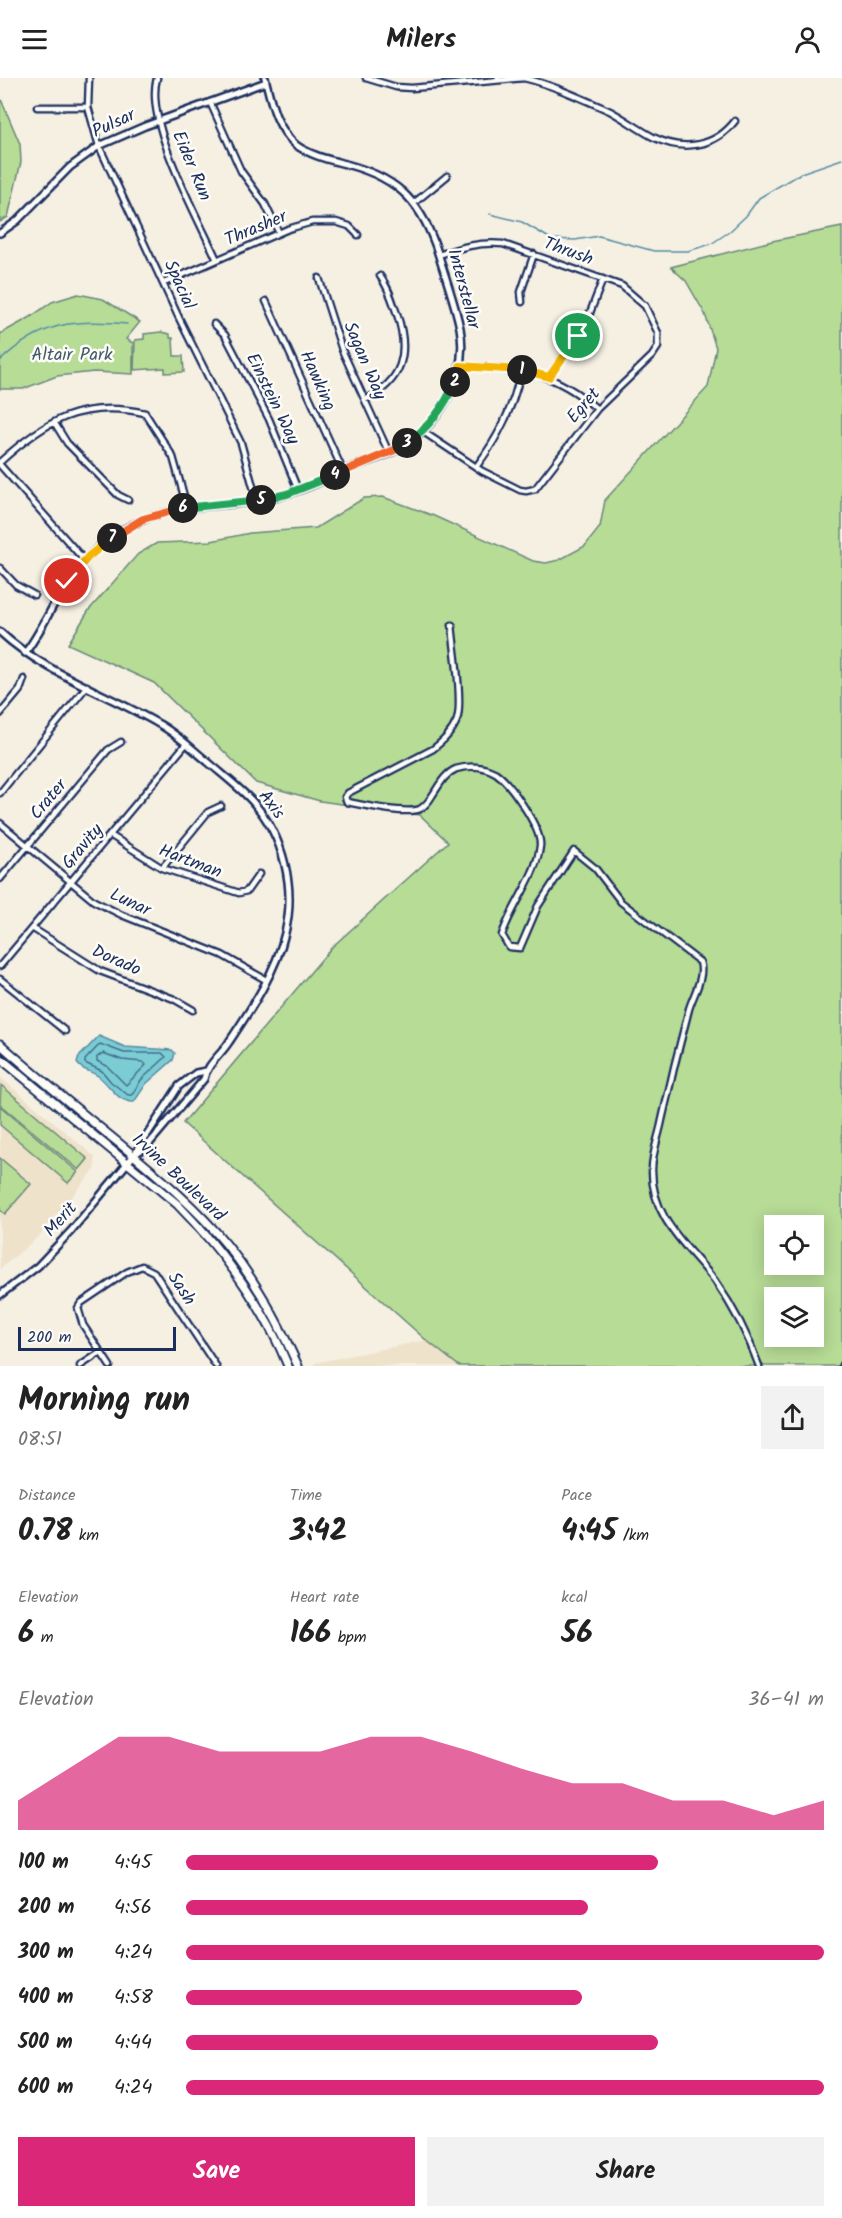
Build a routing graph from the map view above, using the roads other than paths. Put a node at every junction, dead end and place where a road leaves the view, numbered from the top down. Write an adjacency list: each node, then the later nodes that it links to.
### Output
1 (88, 78): 8 (street, Spacial)
2 (157, 78): 9 (street, Eider Run)
3 (366, 78): 4 (street)
4 (498, 79): 10 (street)
5 (265, 80): 6 (street, Pulsar); 13 (street, Interstellar)
6 (210, 102): 9 (street, Pulsar); 15 (street)
7 (37, 107): 8 (street)
8 (88, 107): 11 (street, Spacial)
9 (158, 121): 11 (street, Pulsar); 19 (street, Eider Run)
10 (735, 121)
11 (99, 146): 14 (street, Pulsar); 23 (street, Spacial)
12 (447, 176): 13 (street)
13 (414, 203): 18 (street, Interstellar)
14 (0, 233)
15 (279, 233): 16 (street, Thrasher); 19 (street, Thrasher)
16 (358, 235)
17 (534, 254): 18 (street, Thrush); 22 (street, Thrush); 25 (street)
18 (439, 255): 28 (street, Interstellar)
19 (217, 260): 23 (street, Thrasher)
20 (380, 276): 31 (street)
21 (319, 278): 31 (street, Sagan Way)
22 (603, 279): 27 (street, Thrush); 30 (street)
23 (164, 283): 41 (street, Spacial)
24 (266, 301): 38 (street, Hawking)
25 (522, 302)
26 (214, 324): 39 (street, Einstein Way)
27 (659, 340): 32 (street, Egret)
28 (460, 366): 29 (street); 34 (street, Interstellar)
29 (521, 370): 30 (street); 37 (street)
30 (549, 377): 32 (street)
31 (365, 400): 35 (street, Sagan Way)
32 (597, 408): 37 (street, Egret)
33 (54, 422): 36 (street); 40 (street); 42 (street)
34 (422, 431): 35 (street, Interstellar); 37 (street)
35 (389, 453): 38 (street, Interstellar)
36 (0, 464): 43 (street)
37 (476, 467)
38 (343, 471): 39 (street, Interstellar)
39 (298, 490): 41 (street, Interstellar)
40 (128, 500)
41 (257, 501): 42 (street, Interstellar)
42 (187, 507): 43 (street, Interstellar)
43 (85, 561): 48 (street, Interstellar)
44 (0, 568): 45 (street)
45 (34, 594)
46 (452, 625): 83 (street)
47 (0, 632): 48 (street, Axis)
48 (25, 652): 50 (street, Axis)
49 (24, 679): 51 (street)
50 (87, 686): 53 (street, Axis); 54 (street)
51 (0, 714)
52 (121, 742): 58 (street, Crater)
53 (186, 744): 57 (street, Gravity); 66 (street, Axis)
54 (0, 793)
55 (220, 806): 59 (street)
56 (0, 823): 58 (street, Lunar)
57 (110, 835): 59 (street, Hartman); 62 (street, Gravity)
58 (27, 846): 61 (street, Crater); 62 (street, Lunar)
59 (162, 868): 60 (street, Hartman)
60 (259, 874)
61 (0, 879)
62 (70, 882): 63 (street, Gravity); 66 (street, Lunar)
63 (32, 928): 64 (street, Gravity); 67 (street, Dorado)
64 (0, 966)
65 (0, 979): 68 (street)
66 (266, 980): 71 (street, Axis)
67 (193, 1010)
68 (65, 1031)
69 (0, 1044): 74 (main road, Irvine Boulevard)
70 (0, 1058): 75 (main road, Irvine Boulevard)
71 (206, 1071): 72 (street, Axis); 73 (street, Axis)
72 (174, 1093): 73 (street); 74 (street, Axis)
73 (184, 1102): 74 (street, Axis)
74 (134, 1155): 75 (street, Merit); 82 (main road, Irvine Boulevard)
75 (127, 1163): 76 (street, Merit); 81 (main road, Irvine Boulevard)
76 (0, 1295)
77 (101, 1352): 78 (street); 79 (street); 80 (street, Sash)
78 (80, 1366)
79 (110, 1366)
80 (216, 1366)
81 (288, 1366)
82 (298, 1366)
83 (759, 1366)

